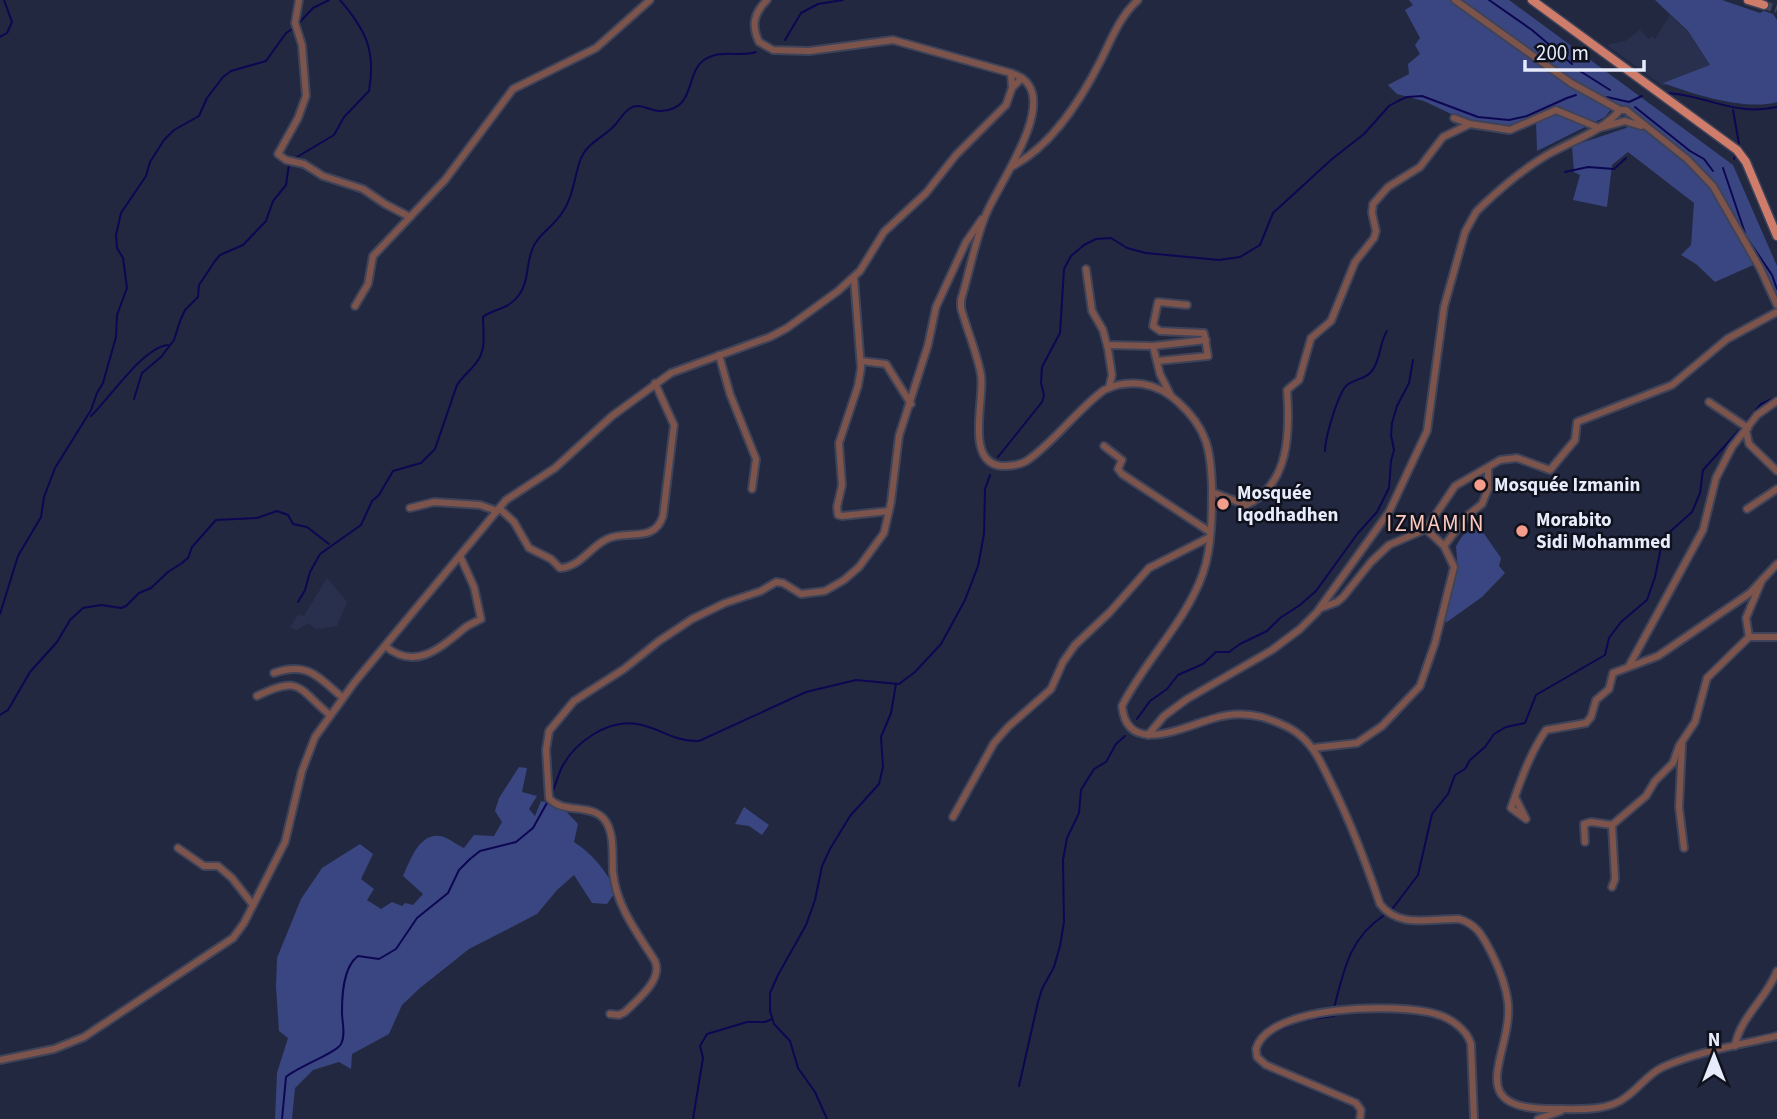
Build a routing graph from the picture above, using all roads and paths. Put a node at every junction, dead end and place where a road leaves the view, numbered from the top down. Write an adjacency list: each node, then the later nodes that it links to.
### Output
1 (299, 0): 19 (street)
2 (650, 0): 19 (street)
3 (767, 0): 9 (street)
4 (1138, 0): 17 (street)
5 (1455, 0): 12 (street)
6 (1532, 0): 20 (main road)
7 (1748, 0): 8 (main road)
8 (1764, 5)
9 (1011, 72): 10 (street); 11 (street)
10 (1022, 78): 11 (street); 17 (street)
11 (1012, 88): 22 (street)
12 (1620, 116): 15 (street); 16 (street); 16 (street)
13 (1454, 118): 14 (street)
14 (1470, 124): 15 (street); 45 (street)
15 (1600, 128): 56 (street)
16 (1651, 132): 24 (street)
17 (1010, 168): 18 (street)
18 (986, 214): 34 (street); 38 (street)
19 (410, 217): 25 (street)
20 (1777, 236)
21 (1086, 269): 28 (street)
22 (854, 278): 30 (street); 32 (street)
23 (1187, 304): 27 (street)
24 (1777, 305)
25 (355, 306)
26 (1777, 312): 41 (street)
27 (1206, 340): 29 (street); 31 (street)
28 (1107, 345): 29 (street); 34 (street)
29 (1153, 346): 31 (street)
30 (719, 355): 33 (street); 43 (street)
31 (1157, 361): 35 (street)
32 (861, 362): 38 (street); 49 (street)
33 (655, 383): 47 (street); 47 (street)
34 (1110, 388): 35 (street)
35 (1171, 396): 45 (street)
36 (1777, 401): 39 (street)
37 (1709, 402): 39 (street)
38 (911, 404): 49 (street)
39 (1747, 429): 42 (street); 60 (street)
40 (1104, 446): 51 (street)
41 (1488, 469): 50 (street); 52 (street)
42 (1777, 471)
43 (752, 489)
44 (1777, 489): 48 (street)
45 (1212, 492): 51 (street)
46 (410, 508): 47 (street)
47 (498, 509): 53 (street)
48 (1747, 509)
49 (890, 511): 77 (street)
50 (1426, 529): 52 (street); 56 (street)
51 (1210, 535): 65 (street); 69 (street)
52 (1444, 546): 67 (street)
53 (460, 556): 59 (street); 59 (street)
54 (1777, 564): 55 (street)
55 (1762, 580): 57 (street); 60 (street)
56 (1320, 608): 65 (street)
57 (1749, 637): 58 (street); 66 (street)
58 (1777, 637)
59 (385, 646): 63 (street)
60 (1629, 666): 68 (street)
61 (274, 673): 63 (street)
62 (257, 696): 64 (street)
63 (343, 698): 64 (street)
64 (330, 715): 75 (street)
65 (1149, 735): 67 (street)
66 (1682, 740): 70 (street); 73 (street)
67 (1313, 748): 81 (street)
68 (1515, 797)
69 (953, 817)
70 (1612, 825): 71 (street); 74 (street)
71 (1585, 842)
72 (178, 848): 75 (street)
73 (1684, 848)
74 (1612, 887)
75 (253, 905): 80 (street)
76 (1777, 971): 79 (street)
77 (610, 1014)
78 (1777, 1036): 79 (street)
79 (1735, 1046): 81 (street)
80 (0, 1060)
81 (1569, 1108): 84 (street)
82 (1360, 1119): 83 (street)
83 (1474, 1119)
84 (1538, 1119)

